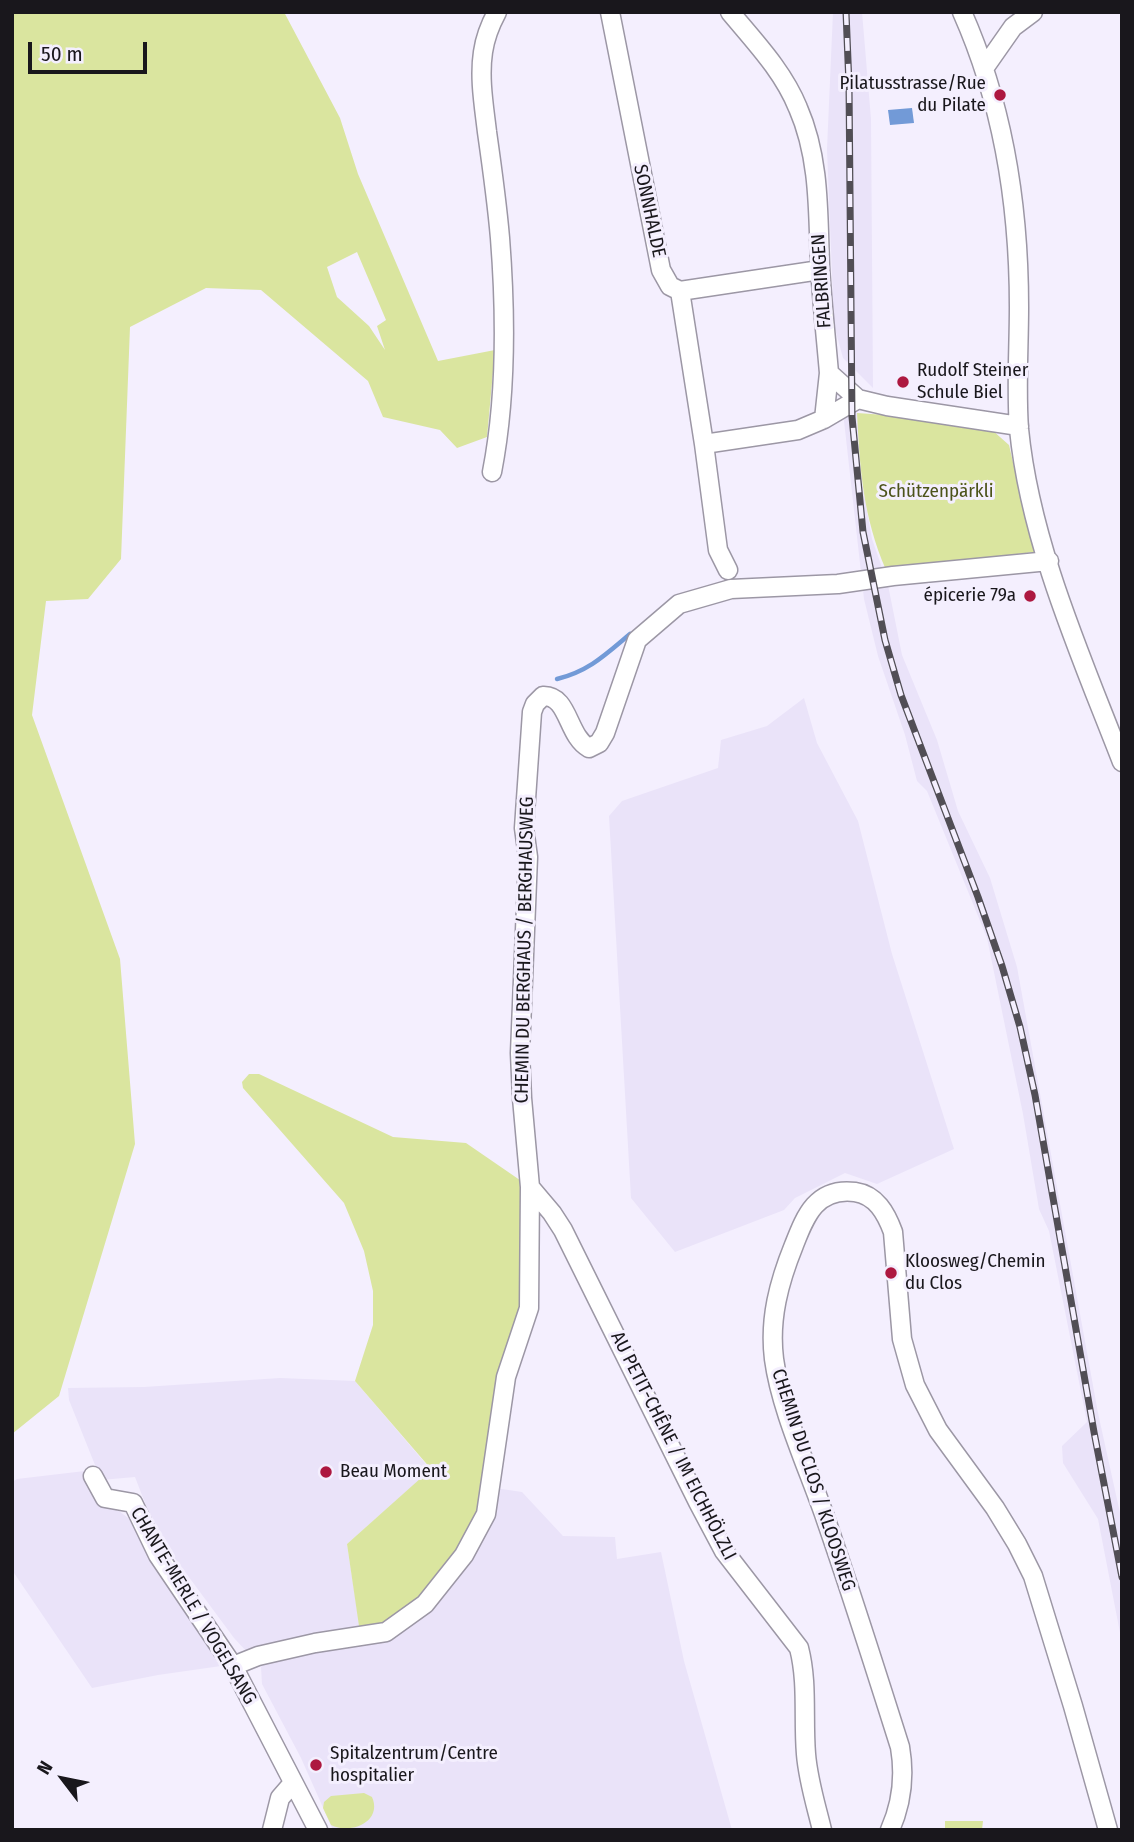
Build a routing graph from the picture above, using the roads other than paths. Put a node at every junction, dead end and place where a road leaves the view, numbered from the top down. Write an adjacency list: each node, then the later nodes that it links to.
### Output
1 (496, 12): 14 (street)
2 (610, 12): 8 (street, SONNHALDE)
3 (730, 12): 7 (street, FALBRINGEN)
4 (962, 12): 6 (street)
5 (1033, 12): 6 (street)
6 (985, 67): 12 (street)
7 (820, 270): 8 (street); 9 (street, FALBRINGEN)
8 (680, 291): 13 (street, SONNHALDE)
9 (829, 373): 10 (street); 11 (street)
10 (858, 399): 11 (street); 12 (street)
11 (824, 419): 13 (street)
12 (1019, 426): 15 (street)
13 (704, 444): 16 (street, SONNHALDE)
14 (492, 472)
15 (1049, 561): 17 (street); 18 (street, CHEMIN DU BERGHAUS / BERGHAUSWEG)
16 (727, 570)
17 (1122, 762)
18 (530, 1187): 20 (street, CHEMIN DU BERGHAUS / BERGHAUSWEG); 24 (street, AU PETIT-CHÊNE / IM EICHHÖLZLI)
19 (93, 1476): 20 (street, CHANTE-MERLE / VOGELSANG)
20 (233, 1666): 21 (street, CHANTE-MERLE / VOGELSANG)
21 (293, 1783): 22 (street); 23 (street, CHANTE-MERLE / VOGELSANG)
22 (272, 1830)
23 (318, 1830)
24 (822, 1830)
25 (890, 1830): 26 (street, CHEMIN DU CLOS / KLOOSWEG)
26 (1108, 1830)

